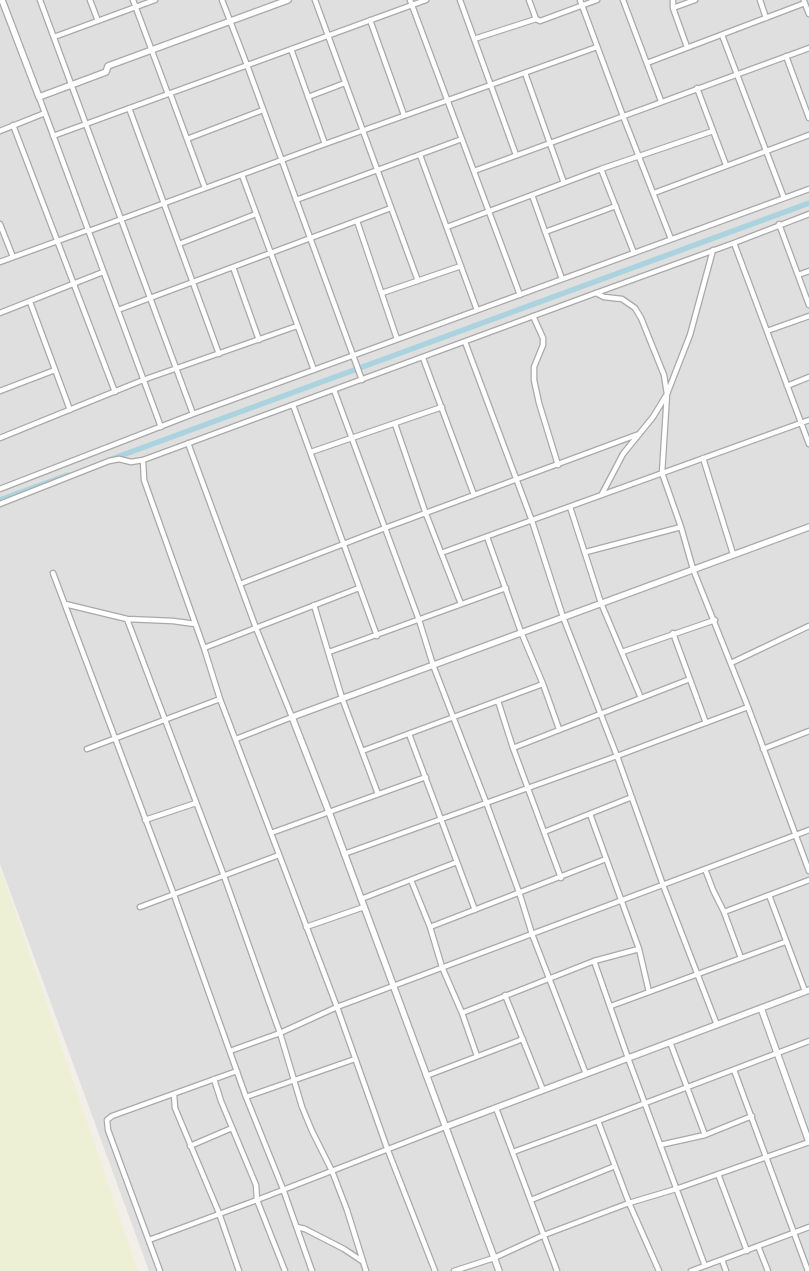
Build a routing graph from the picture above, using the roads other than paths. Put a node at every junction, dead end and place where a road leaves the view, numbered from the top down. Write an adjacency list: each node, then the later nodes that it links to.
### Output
1 (1, 0): 48 (street)
2 (40, 0): 30 (street)
3 (90, 0): 27 (street)
4 (133, 0): 21 (street)
5 (154, 0): 21 (street)
6 (222, 0): 28 (street)
7 (288, 0): 28 (street)
8 (315, 0): 31 (street)
9 (426, 0): 19 (street)
10 (460, 0): 32 (street)
11 (529, 0): 25 (street)
12 (580, 0): 20 (street)
13 (597, 0): 20 (street)
14 (623, 0): 39 (street)
15 (673, 0): 22 (street)
16 (695, 0): 22 (street)
17 (760, 0): 24 (street)
18 (804, 1): 23 (street); 24 (street)
19 (411, 2): 26 (street); 50 (street)
20 (582, 6): 25 (street); 33 (street)
21 (135, 7): 27 (street); 37 (street)
22 (673, 8): 34 (street)
23 (809, 14)
24 (766, 18): 29 (street)
25 (536, 19): 32 (street)
26 (370, 20): 31 (street); 55 (street)
27 (98, 21): 30 (street)
28 (230, 21): 37 (street); 40 (street)
29 (722, 34): 34 (street); 42 (street)
30 (54, 36): 44 (street)
31 (328, 36): 36 (street); 43 (street)
32 (474, 40): 45 (street)
33 (597, 47): 41 (street); 56 (street)
34 (687, 48): 39 (street)
35 (809, 48): 38 (street)
36 (291, 49): 40 (street); 49 (street)
37 (151, 50): 44 (street); 47 (street)
38 (786, 56): 42 (street); 57 (street)
39 (647, 63): 51 (street)
40 (248, 65): 47 (street); 53 (street)
41 (525, 73): 45 (street); 67 (street)
42 (737, 74): 46 (street); 69 (street)
43 (345, 83): 49 (street); 60 (street)
44 (72, 85): 48 (street); 58 (street)
45 (491, 86): 50 (street); 71 (street)
46 (698, 88): 51 (street); 61 (street)
47 (169, 94): 52 (street); 65 (street)
48 (39, 97): 54 (street)
49 (308, 97): 68 (street)
50 (447, 100): 55 (street); 66 (street)
51 (661, 101): 56 (street)
52 (129, 108): 58 (street); 86 (street)
53 (263, 110): 65 (street); 73 (street)
54 (45, 113): 59 (street); 64 (street)
55 (404, 115): 60 (street)
56 (623, 116): 67 (street); 72 (street)
57 (809, 118)
58 (86, 124): 64 (street); 92 (street)
59 (14, 125): 62 (street); 101 (street)
60 (363, 130): 68 (street); 76 (street)
61 (712, 130): 72 (street); 74 (street)
62 (0, 131)
63 (809, 135): 69 (street)
64 (53, 136): 97 (street)
65 (187, 139): 80 (street)
66 (462, 139): 70 (street); 77 (street)
67 (550, 143): 71 (street); 79 (street)
68 (325, 144): 73 (street)
69 (766, 151): 74 (street); 84 (street)
70 (420, 155): 76 (street); 96 (street)
71 (516, 155): 77 (street)
72 (639, 157): 75 (street); 82 (street)
73 (281, 160): 78 (street); 85 (street)
74 (726, 165): 82 (street)
75 (601, 169): 79 (street); 87 (street)
76 (378, 170): 85 (street); 88 (street)
77 (474, 171): 89 (street)
78 (242, 175): 80 (street); 90 (street)
79 (564, 183): 83 (street)
80 (205, 188): 86 (street)
81 (809, 189): 84 (street)
82 (654, 193): 100 (street)
83 (532, 195): 89 (street); 98 (street)
84 (784, 198): 100 (street)
85 (296, 200): 99 (street)
86 (164, 204): 92 (street); 103 (street)
87 (616, 206): 98 (street); 106 (street)
88 (391, 208): 93 (street); 115 (street)
89 (489, 212): 96 (street); 120 (street)
90 (256, 214): 103 (street); 105 (street)
91 (809, 214): 95 (street)
92 (121, 220): 97 (street); 121 (street)
93 (357, 221): 99 (street); 119 (street)
94 (0, 224): 107 (street)
95 (779, 224): 102 (street); 113 (street)
96 (447, 227): 109 (street)
97 (88, 231): 101 (street); 112 (street)
98 (545, 232): 114 (street)
99 (310, 238): 105 (street); 135 (street)
100 (671, 239): 106 (street)
101 (56, 241): 107 (street); 117 (street)
102 (734, 243): 104 (street); 130 (street)
103 (178, 244): 116 (street)
104 (713, 250): 118 (street); 147 (street)
105 (270, 253): 110 (street); 129 (street)
106 (634, 253): 114 (street)
107 (13, 257): 108 (street)
108 (0, 262)
109 (461, 266): 115 (street); 125 (street)
110 (233, 267): 116 (street); 132 (street)
111 (809, 271): 113 (street)
112 (103, 272): 117 (street); 124 (street)
113 (798, 275): 123 (street)
114 (562, 279): 120 (street)
115 (418, 281): 119 (street)
116 (192, 282): 121 (street); 134 (street)
117 (73, 285): 122 (street); 146 (street)
118 (596, 292): 127 (street); 147 (street)
119 (382, 293): 131 (street)
120 (520, 294): 125 (street)
121 (150, 297): 124 (street); 137 (street)
122 (30, 302): 126 (street); 138 (street)
123 (809, 305)
124 (118, 310): 141 (street)
125 (477, 310): 131 (street)
126 (0, 313)
127 (533, 316): 133 (street); 164 (street)
128 (809, 316): 130 (street)
129 (298, 326): 132 (street); 139 (street)
130 (767, 331): 143 (street)
131 (397, 339): 135 (street)
132 (259, 340): 134 (street)
133 (465, 342): 136 (street); 166 (street)
134 (219, 354): 137 (street)
135 (354, 355): 139 (street); 142 (street)
136 (423, 358): 142 (street); 149 (street)
137 (177, 368): 141 (street); 151 (street)
138 (55, 370): 145 (street); 150 (street)
139 (314, 370): 151 (street)
140 (809, 377): 143 (street)
141 (144, 380): 146 (street); 155 (street)
142 (362, 380): 144 (street)
143 (788, 386): 153 (street)
144 (334, 390): 148 (street); 158 (street)
145 (0, 391)
146 (115, 392): 150 (street)
147 (667, 394): 156 (street); 165 (street)
148 (293, 405): 159 (street); 161 (street)
149 (442, 407): 154 (street); 168 (street)
150 (70, 410): 157 (street)
151 (193, 414): 155 (street)
152 (809, 420): 153 (street)
153 (801, 423): 160 (street); 162 (street)
154 (395, 424): 158 (street); 172 (street)
155 (161, 427): 167 (street)
156 (639, 434): 164 (street); 169 (street)
157 (0, 436)
158 (353, 438): 161 (street); 176 (street)
159 (188, 443): 163 (street); 184 (street)
160 (809, 444)
161 (311, 452): 178 (street)
162 (703, 458): 165 (street); 181 (street)
163 (143, 460): 170 (street); 195 (street)
164 (558, 465): 166 (street)
165 (662, 473): 169 (street); 174 (street)
166 (516, 480): 168 (street); 173 (street)
167 (0, 489)
168 (474, 495): 172 (street)
169 (602, 495): 171 (street)
170 (0, 504)
171 (570, 507): 173 (street); 179 (street)
172 (426, 514): 176 (street); 180 (street)
173 (532, 520): 177 (street); 191 (street)
174 (681, 527): 179 (street); 182 (street)
175 (809, 527): 181 (street)
176 (385, 528): 178 (street); 193 (street)
177 (487, 537): 180 (street); 186 (street)
178 (343, 544): 184 (street); 185 (street)
179 (586, 552): 187 (street)
180 (441, 553): 189 (street)
181 (734, 554): 182 (street)
182 (693, 569): 187 (street); 194 (street)
183 (53, 573): 188 (street)
184 (240, 584): 197 (street)
185 (359, 588): 190 (street); 200 (street)
186 (506, 588): 189 (street); 198 (street)
187 (601, 603): 191 (street); 203 (street)
188 (65, 604): 192 (street); 221 (street)
189 (461, 604): 193 (street)
190 (314, 605): 197 (street); 202 (street)
191 (563, 617): 198 (street); 213 (street)
192 (127, 619): 195 (street); 216 (street)
193 (418, 620): 200 (street); 205 (street)
194 (715, 620): 199 (street); 204 (street)
195 (195, 624): 201 (street)
196 (809, 626): 204 (street)
197 (256, 628): 201 (street); 214 (street)
198 (521, 632): 205 (street); 207 (street)
199 (673, 633): 203 (street); 206 (street)
200 (377, 636): 202 (street)
201 (204, 648): 210 (street)
202 (330, 652): 208 (street)
203 (622, 652): 209 (street)
204 (731, 663): 212 (street)
205 (433, 665): 208 (street); 215 (street)
206 (690, 679): 209 (street); 217 (street)
207 (543, 684): 211 (street); 218 (street)
208 (342, 698): 214 (street); 226 (street)
209 (641, 698): 213 (street)
210 (220, 699): 216 (street); 222 (street)
211 (498, 701): 215 (street); 223 (street)
212 (748, 707): 217 (street); 225 (street)
213 (601, 713): 218 (street); 227 (street)
214 (292, 716): 222 (street); 234 (street)
215 (453, 717): 220 (street); 232 (street)
216 (165, 720): 221 (street); 233 (street)
217 (706, 723): 227 (street)
218 (559, 729): 223 (street)
219 (809, 731): 225 (street)
220 (409, 734): 226 (street); 228 (street)
221 (115, 739): 224 (street); 237 (street)
222 (236, 740): 240 (street)
223 (513, 748): 229 (street)
224 (87, 749)
225 (763, 749): 241 (street)
226 (362, 751): 230 (street)
227 (617, 756): 229 (street); 231 (street)
228 (426, 777): 230 (street); 236 (street)
229 (527, 787): 232 (street); 239 (street)
230 (378, 794): 234 (street)
231 (632, 797): 235 (street); 252 (street)
232 (486, 802): 236 (street); 253 (street)
233 (196, 803): 237 (street); 248 (street)
234 (329, 812): 240 (street); 242 (street)
235 (590, 814): 239 (street); 244 (street)
236 (441, 818): 242 (street); 245 (street)
237 (145, 820): 254 (street)
238 (809, 830): 241 (street)
239 (544, 832): 249 (street)
240 (271, 833): 243 (street)
241 (795, 836): 246 (street); 247 (street)
242 (344, 854): 256 (street)
243 (279, 855): 248 (street); 262 (street)
244 (606, 859): 249 (street); 257 (street)
245 (457, 862): 250 (street); 260 (street)
246 (705, 869): 252 (street); 261 (street)
247 (809, 871)
248 (224, 876): 254 (street); 281 (street)
249 (561, 878): 253 (street)
250 (412, 880): 256 (street); 263 (street)
251 (809, 880): 255 (street)
252 (663, 885): 257 (street); 270 (street)
253 (520, 892): 260 (street); 264 (street)
254 (174, 895): 258 (street); 285 (street)
255 (769, 895): 261 (street); 265 (street)
256 (361, 899): 259 (street)
257 (622, 900): 264 (street); 266 (street)
258 (140, 907)
259 (364, 907): 262 (street); 272 (street)
260 (475, 910): 263 (street)
261 (724, 912): 267 (street)
262 (306, 927): 277 (street)
263 (430, 927): 269 (street)
264 (532, 934): 269 (street); 271 (street)
265 (785, 942): 267 (street); 273 (street)
266 (639, 949): 268 (street); 274 (street)
267 (741, 958): 270 (street)
268 (594, 961): 271 (street); 276 (street)
269 (442, 968): 272 (street); 279 (street)
270 (697, 975): 274 (street); 280 (street)
271 (550, 979): 275 (street); 292 (street)
272 (393, 985): 277 (street); 293 (street)
273 (807, 991): 278 (street)
274 (649, 992): 276 (street)
275 (505, 995): 279 (street); 282 (street)
276 (611, 1006): 288 (street)
277 (337, 1007): 281 (street); 289 (street)
278 (761, 1008): 280 (street); 286 (street)
279 (462, 1012): 287 (street)
280 (716, 1025): 284 (street)
281 (280, 1033): 285 (street); 295 (street)
282 (523, 1039): 287 (street); 297 (street)
283 (809, 1041): 286 (street)
284 (670, 1042): 288 (street); 296 (street)
285 (230, 1051): 291 (street)
286 (777, 1053): 290 (street); 307 (street)
287 (477, 1056): 293 (street)
288 (628, 1058): 292 (street); 300 (street)
289 (355, 1059): 295 (street); 310 (street)
290 (734, 1070): 296 (street); 302 (street)
291 (237, 1071): 294 (street); 299 (street)
292 (586, 1074): 297 (street)
293 (426, 1076): 304 (street)
294 (214, 1079): 298 (street); 305 (street)
295 (294, 1080): 299 (street); 314 (street)
296 (687, 1087): 300 (street); 306 (street)
297 (543, 1090): 301 (street)
298 (174, 1095): 309 (street); 326 (street)
299 (246, 1097): 316 (street)
300 (645, 1104): 303 (street); 308 (street)
301 (496, 1108): 304 (street); 311 (street)
302 (752, 1116): 306 (street); 312 (street)
303 (598, 1121): 311 (street); 313 (street)
304 (445, 1127): 310 (street); 329 (street)
305 (232, 1128): 309 (street); 318 (street)
306 (705, 1135): 308 (street)
307 (809, 1142): 312 (street)
308 (660, 1145): 317 (street)
309 (190, 1146): 321 (street)
310 (387, 1148): 314 (street); 338 (street)
311 (512, 1152): 319 (street)
312 (766, 1157): 315 (street); 324 (street)
313 (615, 1166): 319 (street); 320 (street)
314 (332, 1171): 316 (street); 331 (street)
315 (718, 1174): 317 (street); 328 (street)
316 (283, 1189): 318 (street); 322 (street)
317 (676, 1189): 320 (street); 332 (street)
318 (257, 1200): 321 (street); 335 (street)
319 (531, 1200): 325 (street)
320 (629, 1203): 325 (street); 342 (street)
321 (219, 1213): 326 (street); 334 (street)
322 (297, 1227): 331 (street); 336 (street)
323 (809, 1227): 324 (street)
324 (794, 1232): 327 (street); 346 (street)
325 (544, 1235): 329 (street); 341 (street)
326 (149, 1240): 333 (street)
327 (758, 1246): 328 (street); 345 (street)
328 (747, 1251): 330 (street)
329 (494, 1258): 339 (street); 340 (street)
330 (722, 1260): 332 (street); 344 (street)
331 (363, 1262): 337 (street)
332 (705, 1266): 343 (street)
333 (160, 1271)
334 (239, 1271)
335 (285, 1271)
336 (312, 1271)
337 (366, 1271)
338 (435, 1271)
339 (454, 1271)
340 (498, 1271)
341 (557, 1271)
342 (659, 1271)
343 (691, 1271)
344 (726, 1271)
345 (768, 1271)
346 (808, 1271)

